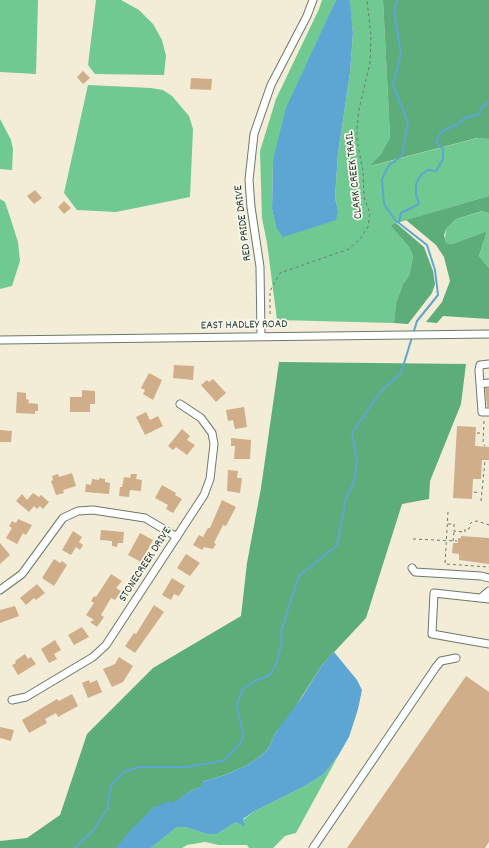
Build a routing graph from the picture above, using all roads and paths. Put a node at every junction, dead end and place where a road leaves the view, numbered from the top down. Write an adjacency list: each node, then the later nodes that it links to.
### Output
1 (313, 0): 5 (street, RED PRIDE DRIVE)
2 (367, 0): 3 (path, CLARK CREEK TRAIL)
3 (270, 314)
4 (489, 334): 5 (street, EAST HADLEY ROAD)
5 (261, 336): 6 (street, EAST HADLEY ROAD)
6 (0, 340)
7 (489, 364): 9 (street)
8 (489, 383): 9 (street)
9 (480, 384): 11 (street)
10 (180, 404): 24 (street, STONECREEK DRIVE)
11 (489, 412)
12 (484, 421): 14 (path)
13 (477, 433): 14 (path)
14 (483, 434): 15 (path)
15 (485, 446)
16 (485, 461): 18 (path)
17 (474, 492): 18 (path)
18 (481, 493): 19 (path)
19 (481, 501)
20 (448, 512): 21 (path)
21 (447, 524): 23 (path); 26 (path)
22 (489, 525): 23 (path)
23 (454, 531): 27 (path)
24 (178, 537): 34 (street); 40 (street, STONECREEK DRIVE)
25 (413, 539): 26 (path)
26 (446, 541): 27 (path); 29 (path)
27 (453, 541): 28 (path)
28 (457, 541)
29 (489, 566)
30 (412, 568): 32 (street)
31 (489, 572): 32 (street)
32 (481, 576): 33 (street)
33 (489, 578)
34 (0, 590)
35 (489, 591): 36 (street)
36 (481, 598): 37 (street); 38 (street)
37 (489, 599)
38 (489, 644)
39 (456, 658): 41 (street)
40 (12, 700)
41 (313, 848)

